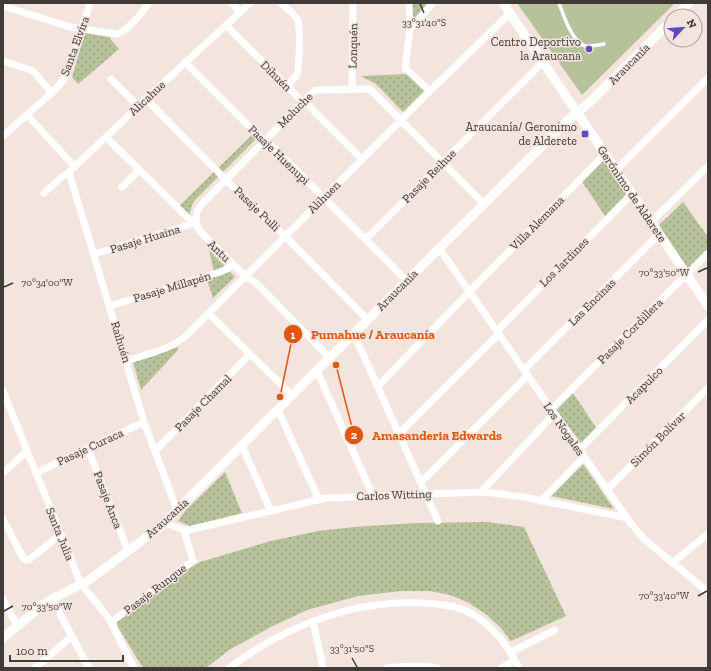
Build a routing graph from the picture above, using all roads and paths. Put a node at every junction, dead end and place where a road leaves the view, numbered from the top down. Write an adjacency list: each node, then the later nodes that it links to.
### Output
1 (90, 3): 15 (street, Santa Elvira)
2 (149, 3): 15 (street)
3 (232, 3): 12 (street)
4 (250, 3): 12 (street, Alicahue)
5 (281, 3): 24 (street)
6 (353, 3): 25 (street, Lonquén)
7 (409, 3): 16 (street)
8 (503, 3): 13 (street, Gerónimo de Alderete)
9 (559, 3): 18 (lane)
10 (431, 4): 16 (street)
11 (3, 6): 15 (street)
12 (240, 12): 14 (street, Alicahue)
13 (510, 13): 21 (street, Gerónimo de Alderete); 26 (street, Alihuen)
14 (226, 25): 20 (street, Alicahue); 24 (street, Dihuén)
15 (82, 29): 27 (street, Santa Elvira)
16 (410, 29): 26 (street)
17 (663, 29): 31 (street, Araucanía)
18 (604, 44)
19 (3, 60): 27 (street)
20 (185, 62): 28 (street, Alicahue); 36 (street, Pasaje Huenupi)
21 (543, 62): 31 (street, Gerónimo de Alderete); 39 (street, Pasaje Reihue)
22 (708, 78): 43 (street)
23 (111, 79): 30 (street)
24 (287, 86): 29 (street, Dihuén)
25 (352, 89): 29 (street, Moluche); 33 (street, Moluche)
26 (430, 91): 33 (street, Alihuen)
27 (52, 93): 32 (street, Santa Elvira)
28 (146, 99): 30 (street, Alicahue); 45 (street, Pasaje Pulli)
29 (303, 102): 36 (street, Moluche); 38 (street, Dihuén)
30 (138, 106): 35 (street, Alicahue)
31 (577, 113): 37 (street, Gerónimo de Alderete); 50 (street, Araucanía)
32 (27, 115): 34 (street, Santa Elvira); 41 (street)
33 (401, 120): 38 (street, Alihuen); 39 (street, Moluche)
34 (3, 136)
35 (106, 137): 41 (street, Alicahue); 42 (street)
36 (265, 141): 45 (street, Moluche); 49 (street, Pasaje Huenupi)
37 (605, 154): 43 (street, Gerónimo de Alderete); 63 (street, Villa Alemana)
38 (362, 159): 49 (street, Alihuen)
39 (443, 162): 50 (street, Moluche); 55 (street, Pasaje Reihue)
40 (708, 166): 52 (street)
41 (75, 167): 44 (street, Alicahue)
42 (139, 170): 46 (street); 51 (street)
43 (616, 170): 48 (street, Gerónimo de Alderete)
44 (69, 172): 47 (street, Alicahue); 58 (street, Raihuén)
45 (226, 180): 51 (street, Moluche); 54 (street, Pasaje Pulli)
46 (122, 187)
47 (44, 193)
48 (632, 194): 52 (street, Gerónimo de Alderete); 69 (street, Los Jardines)
49 (324, 198): 54 (street, Alihuen); 55 (street, Pasaje Huenupi)
50 (484, 204): 56 (street, Araucanía)
51 (196, 222): 58 (street, Pasaje Huaina); 59 (street, Antu)
52 (651, 222): 53 (street, Gerónimo de Alderete)
53 (659, 234): 60 (street, Gerónimo de Alderete); 75 (street, Las Encinas)
54 (285, 237): 61 (street, Alihuen); 67 (street, Pasaje Pulli)
55 (366, 240): 62 (street, Pasaje Huenupi)
56 (439, 248): 62 (street, Araucanía); 63 (street, Los Nogales)
57 (708, 253): 60 (street, Pasaje Cordillera)
58 (94, 254): 64 (street, Raihuén)
59 (233, 264): 61 (street, Antu); 64 (street, Pasaje Millapén)
60 (686, 274): 65 (street, Gerónimo de Alderete); 81 (street, Pasaje Cordillera)
61 (246, 277): 66 (street, Alihuen); 72 (street, Antu)
62 (407, 280): 67 (street, Araucanía)
63 (469, 292): 69 (street, Los Nogales); 76 (street, Villa Alemana)
64 (110, 306): 73 (street, Raihuén)
65 (708, 306)
66 (209, 314): 71 (street); 73 (street, Alihuen)
67 (368, 320): 70 (street, Araucanía)
68 (708, 320): 86 (street, Acapulco)
69 (498, 332): 75 (street, Los Nogales); 83 (street, Los Jardines)
70 (354, 334): 72 (street, Araucanía); 76 (street)
71 (250, 354): 79 (street); 88 (street, Pasaje Chamal)
72 (330, 358): 74 (street, Araucanía)
73 (126, 361): 82 (street, Raihuén)
74 (317, 371): 79 (street, Araucanía); 96 (street)
75 (526, 373): 81 (street, Los Nogales); 92 (street, Las Encinas)
76 (378, 386): 83 (street)
77 (708, 388): 93 (street, Simón Bolívar)
78 (3, 391): 87 (street, Santa Julia)
79 (292, 395): 80 (street, Araucanía)
80 (278, 410): 84 (street, Araucanía); 97 (street)
81 (553, 412): 86 (street, Los Nogales); 94 (street, Pasaje Cordillera)
82 (144, 422): 85 (street, Pasaje Curaca); 88 (street, Raihuén)
83 (399, 434): 92 (street)
84 (242, 446): 99 (street, Araucanía); 100 (street)
85 (88, 449): 91 (street, Pasaje Curaca); 108 (street, Pasaje Anca)
86 (579, 450): 89 (street, Los Nogales)
87 (27, 451): 90 (street); 91 (street, Santa Julia)
88 (155, 451): 99 (street, Raihuén)
89 (584, 457): 93 (street, Los Nogales); 98 (street)
90 (3, 473)
91 (36, 473): 106 (street, Santa Julia)
92 (421, 482): 95 (street)
93 (607, 490): 102 (street, Los Nogales)
94 (481, 492): 95 (street, Carlos Witting); 98 (street, Carlos Witting)
95 (426, 494): 96 (street, Carlos Witting); 103 (street)
96 (373, 496): 97 (street, Carlos Witting)
97 (319, 500): 100 (street, Carlos Witting)
98 (541, 501): 102 (street, Carlos Witting)
99 (177, 510): 104 (street, Araucanía)
100 (271, 511): 105 (street, Carlos Witting)
101 (3, 518): 106 (street)
102 (626, 518): 109 (street, Los Nogales)
103 (438, 521)
104 (165, 522): 105 (street); 108 (street, Araucanía)
105 (184, 530): 115 (street, Pasaje Rungue)
106 (61, 534): 110 (street, Santa Julia)
107 (708, 534): 109 (street)
108 (128, 551): 110 (street, Araucanía)
109 (672, 563): 111 (street, Los Nogales)
110 (81, 584): 113 (street, Araucanía); 115 (street, Santa Julia)
111 (708, 592)
112 (3, 599): 116 (street)
113 (52, 599): 116 (street, Araucanía); 118 (street)
114 (312, 621): 120 (street); 125 (street); 126 (street)
115 (111, 622): 124 (street, Santa Julia)
116 (17, 625): 119 (street, Araucanía)
117 (555, 630): 120 (street)
118 (72, 636): 122 (street); 123 (street)
119 (3, 638)
120 (511, 652): 121 (street)
121 (515, 660): 129 (street); 130 (street)
122 (35, 668)
123 (89, 668)
124 (134, 668)
125 (229, 668)
126 (323, 668)
127 (387, 668): 128 (street)
128 (438, 668)
129 (501, 668)
130 (519, 668)

